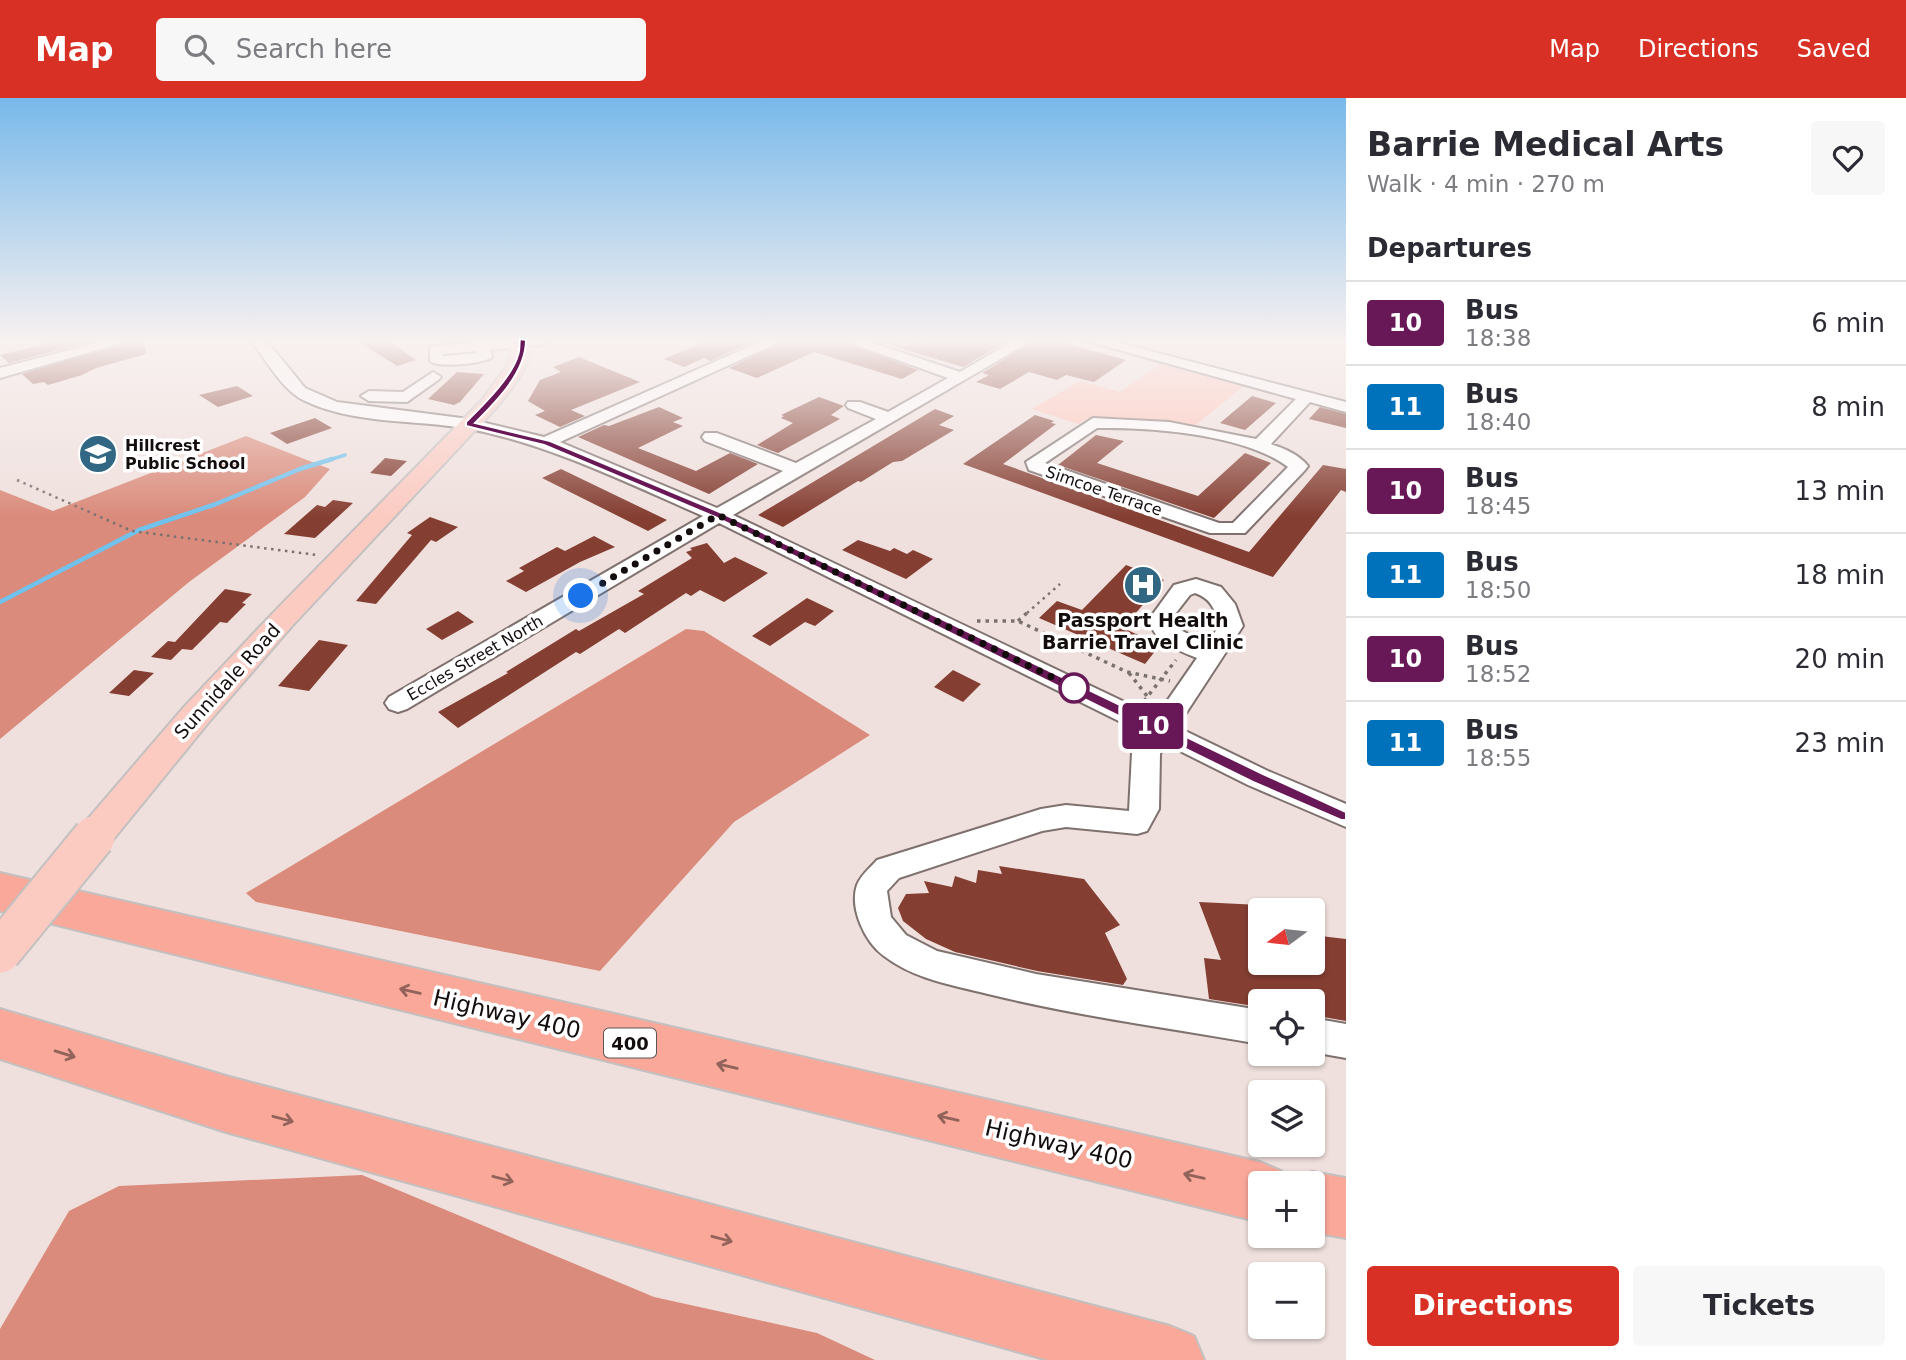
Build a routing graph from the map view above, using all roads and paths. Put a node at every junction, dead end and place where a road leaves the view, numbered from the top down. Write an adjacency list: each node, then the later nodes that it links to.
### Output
1 (315, 399): 9 (street)
2 (353, 399): 9 (street)
3 (493, 399): 12 (main road, Sunnidale Road)
4 (641, 399): 14 (street)
5 (923, 399): 11 (street, Eccles Street North)
6 (1304, 399): 15 (street)
7 (1314, 399): 10 (street)
8 (854, 405): 11 (street)
9 (339, 407): 12 (street)
10 (1346, 407)
11 (889, 418): 16 (street, Eccles Street North)
12 (469, 424): 14 (street); 19 (main road, Sunnidale Road)
13 (712, 437): 16 (street)
14 (547, 443): 18 (street)
15 (1259, 446): 15 (street, Simcoe Terrace)
16 (797, 470): 18 (street, Eccles Street North)
17 (17, 480): 19 (path)
18 (718, 515): 24 (street); 31 (street, Eccles Street North)
19 (342, 559): 36 (main road, Sunnidale Road, bridge)
20 (1060, 584): 21 (path)
21 (1037, 605): 22 (path); 23 (path)
22 (1043, 608)
23 (1018, 621): 24 (path); 27 (path)
24 (960, 633): 32 (street)
25 (1187, 645): 26 (street); 26 (street); 28 (path)
26 (1211, 655): 29 (street)
27 (1127, 672): 28 (path); 30 (path)
28 (1162, 678): 29 (path); 30 (path)
29 (1188, 689): 33 (street)
30 (1147, 696): 32 (path)
31 (398, 703)
32 (1132, 716): 33 (street)
33 (1160, 730): 34 (street); 37 (street)
34 (1346, 816)
35 (0, 892): 41 (highway, Highway 400 / 400, one-way to 35)
36 (0, 952)
37 (1248, 1025)
38 (0, 1034): 44 (highway, one-way to 44)
39 (1325, 1037): 40 (street)
40 (1346, 1041)
41 (1248, 1189)
42 (1325, 1204): 43 (highway)
43 (1346, 1208)
44 (1170, 1360)

